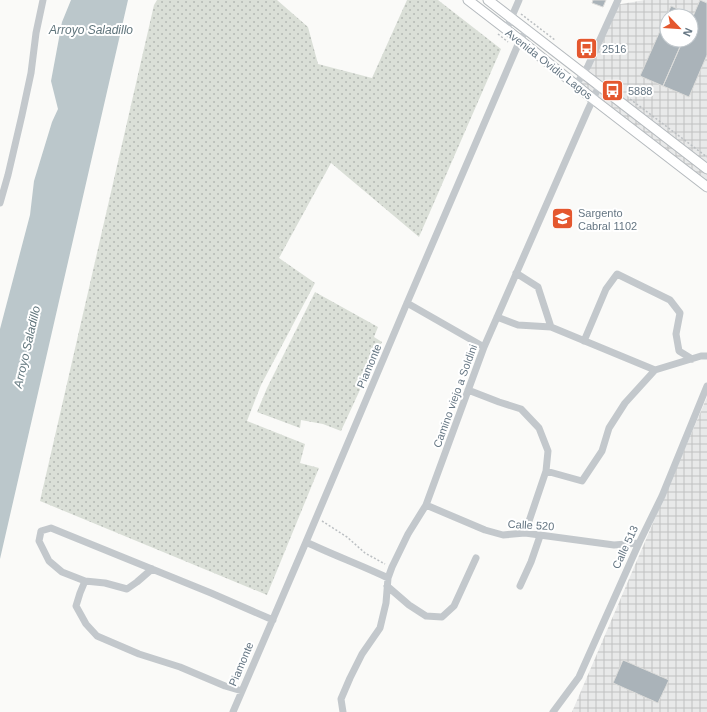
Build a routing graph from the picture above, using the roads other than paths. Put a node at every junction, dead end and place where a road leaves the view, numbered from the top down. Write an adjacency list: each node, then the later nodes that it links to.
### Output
1 (42, 0): 16 (street)
2 (468, 0): 7 (main road, Avenida Ovidio Lagos)
3 (488, 0): 6 (main road, Avenida Ovidio Lagos)
4 (519, 0): 6 (street)
5 (618, 0): 10 (street)
6 (511, 18): 7 (street); 8 (main road, Avenida Ovidio Lagos)
7 (506, 30): 9 (main road, Avenida Ovidio Lagos)
8 (527, 30): 9 (street, Piamonte); 10 (main road, Avenida Ovidio Lagos)
9 (520, 40): 11 (main road, Avenida Ovidio Lagos); 18 (street, Piamonte)
10 (583, 74): 11 (street); 12 (main road, Avenida Ovidio Lagos)
11 (576, 85): 13 (main road, Avenida Ovidio Lagos)
12 (599, 86): 13 (street, Camino viejo a Soldini); 14 (main road, Avenida Ovidio Lagos)
13 (593, 99): 15 (main road, Avenida Ovidio Lagos); 17 (street, Camino viejo a Soldini)
14 (707, 169)
15 (707, 186)
16 (0, 203)
17 (516, 273): 19 (street, Camino viejo a Soldini); 20 (street)
18 (407, 303): 22 (street); 32 (street, Piamonte)
19 (497, 316): 20 (street); 22 (street, Camino viejo a Soldini)
20 (551, 327): 21 (street)
21 (584, 341): 24 (street); 25 (street)
22 (484, 347): 27 (street, Camino viejo a Soldini)
23 (707, 356): 24 (street)
24 (692, 359): 25 (street)
25 (655, 370): 28 (street)
26 (707, 386): 33 (street, Calle 513)
27 (468, 390): 28 (street); 29 (street, Camino viejo a Soldini)
28 (546, 471): 30 (street)
29 (426, 505): 30 (street, Calle 520); 36 (street, Camino viejo a Soldini)
30 (524, 534): 31 (street, Calle 520)
31 (540, 536): 33 (street, Calle 520); 39 (street)
32 (306, 542): 36 (street); 40 (street, Piamonte)
33 (639, 542): 44 (street, Calle 513)
34 (476, 558): 38 (street)
35 (152, 569): 37 (street); 37 (street); 40 (street)
36 (388, 578): 38 (street, Camino viejo a Soldini)
37 (85, 581): 41 (street)
38 (387, 586): 43 (street, Camino viejo a Soldini)
39 (520, 586)
40 (273, 620): 41 (street, Piamonte)
41 (242, 691): 42 (street, Piamonte)
42 (233, 712)
43 (343, 712)
44 (553, 712)

